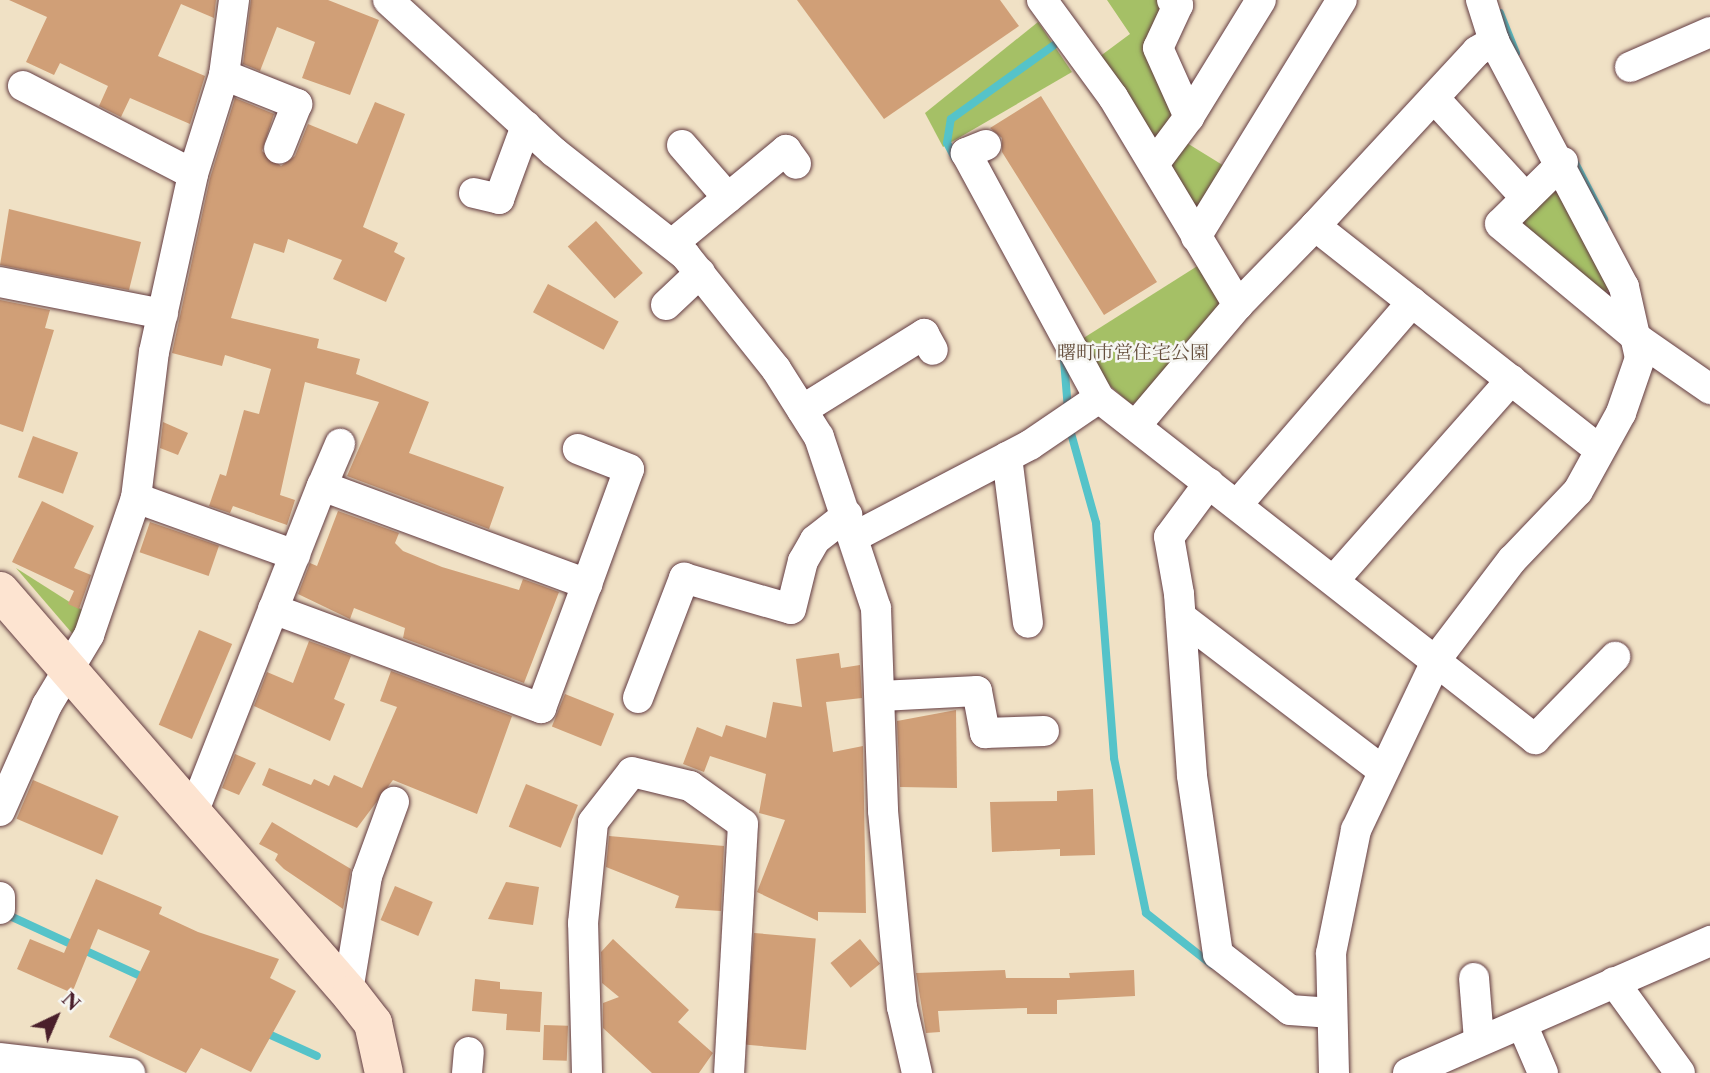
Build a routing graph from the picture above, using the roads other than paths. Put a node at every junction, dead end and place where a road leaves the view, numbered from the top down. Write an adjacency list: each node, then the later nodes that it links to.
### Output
1 (234, 0): 11 (street)
2 (388, 0): 15 (street)
3 (1042, 0): 21 (street)
4 (1172, 0): 14 (street)
5 (1261, 0): 14 (street)
6 (1342, 0): 27 (street)
7 (1481, 0): 9 (street)
8 (1710, 32): 10 (street)
9 (1494, 41): 13 (street); 19 (street)
10 (1630, 67)
11 (224, 75): 18 (street); 22 (street)
12 (23, 86): 22 (street)
13 (1434, 98): 25 (street); 26 (street)
14 (1189, 117): 21 (street)
15 (526, 126): 23 (street); 28 (street)
16 (682, 145): 24 (street)
17 (986, 145): 39 (street)
18 (279, 149)
19 (1563, 162): 25 (street); 36 (street)
20 (796, 164): 24 (street)
21 (1154, 164): 27 (street)
22 (194, 174): 34 (street)
23 (474, 193)
24 (728, 198): 28 (street)
25 (1526, 198): 36 (street)
26 (1315, 226): 31 (street); 32 (street)
27 (1196, 237): 32 (street)
28 (672, 244): 29 (street)
29 (700, 273): 33 (street); 40 (street)
30 (0, 282): 34 (street)
31 (1412, 302): 37 (street); 49 (street)
32 (1238, 304): 41 (street)
33 (666, 305)
34 (163, 314): 48 (street)
35 (922, 334): 40 (street)
36 (1638, 339): 38 (street); 44 (street)
37 (1511, 380): 44 (street); 52 (street)
38 (1710, 389)
39 (1079, 409): 41 (street); 45 (street)
40 (802, 410): 50 (street)
41 (1138, 423): 46 (street)
42 (340, 444): 47 (street)
43 (578, 449): 53 (street)
44 (1600, 450): 58 (street)
45 (1007, 457): 50 (street); 57 (street)
46 (1209, 483): 49 (street); 56 (street)
47 (322, 486): 51 (street); 53 (street)
48 (136, 498): 51 (street); 60 (street)
49 (1237, 505): 52 (street)
50 (850, 526): 61 (street); 62 (street)
51 (295, 555): 55 (street)
52 (1335, 579): 58 (street)
53 (587, 584): 55 (street)
54 (0, 591): 60 (street)
55 (273, 609): 67 (street)
56 (1181, 617): 64 (street); 74 (street)
57 (1028, 623)
58 (1438, 657): 59 (street); 64 (street)
59 (1615, 657)
60 (68, 669): 66 (street); 67 (street)
61 (881, 696): 63 (street); 82 (street)
62 (638, 698)
63 (1044, 731)
64 (1382, 770): 74 (street)
65 (394, 802): 73 (street)
66 (0, 811)
67 (193, 813): 73 (street)
68 (0, 897): 69 (street)
69 (0, 909)
70 (1710, 941): 72 (street)
71 (1474, 978): 76 (street)
72 (1615, 982): 75 (street); 86 (street)
73 (348, 991): 79 (street)
74 (1332, 1013): 83 (street)
75 (1522, 1024): 76 (street); 85 (street)
76 (1479, 1040): 84 (street)
77 (0, 1058): 78 (street)
78 (130, 1073)
79 (384, 1073)
80 (587, 1073): 81 (street)
81 (729, 1073)
82 (917, 1073)
83 (1334, 1073)
84 (1408, 1073)
85 (1544, 1073)
86 (1680, 1073)

